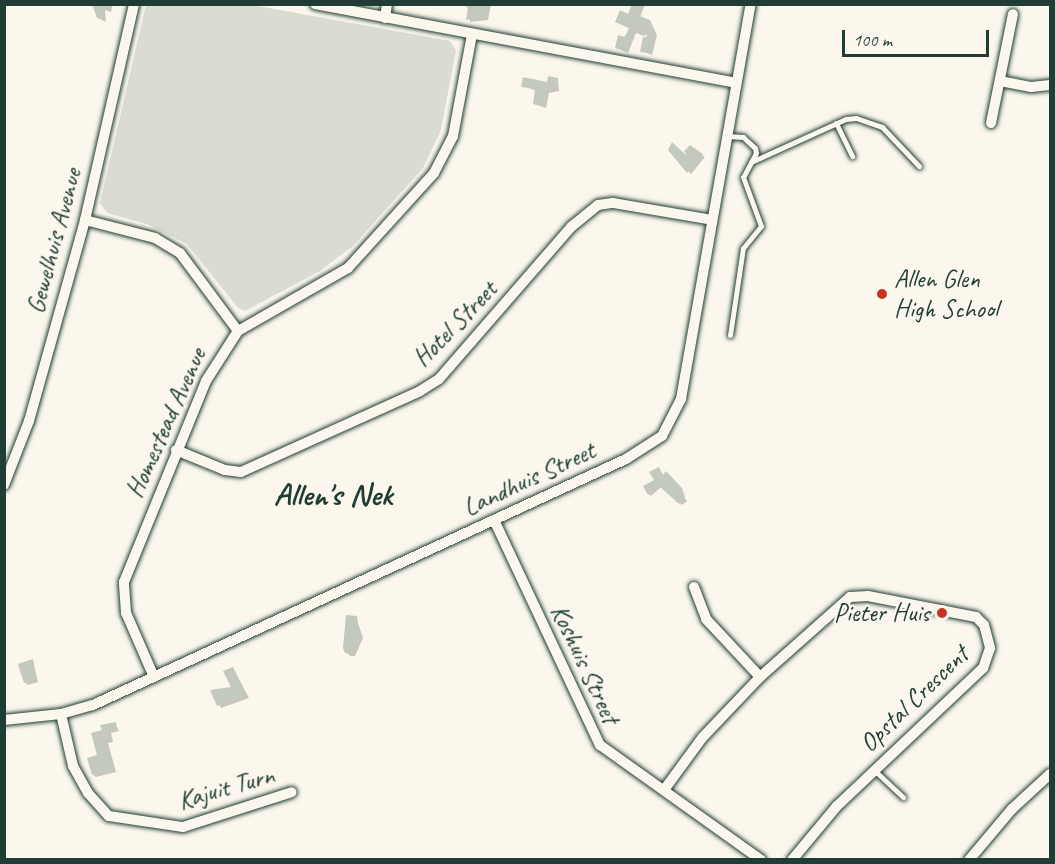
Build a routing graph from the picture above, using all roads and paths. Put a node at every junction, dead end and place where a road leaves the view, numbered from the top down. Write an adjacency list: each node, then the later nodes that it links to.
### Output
1 (134, 4): 17 (street, Gewelhuis Avenue)
2 (315, 4): 6 (street)
3 (387, 4): 6 (street)
4 (751, 4): 9 (street, Landhuis Street)
5 (1013, 14): 8 (street)
6 (385, 18): 7 (street)
7 (472, 34): 9 (street); 19 (street, Homestead Avenue)
8 (1000, 81): 10 (street); 12 (street)
9 (736, 83): 13 (street, Landhuis Street)
10 (1050, 85)
11 (836, 123): 14 (lane); 15 (lane); 16 (lane)
12 (991, 123)
13 (726, 136): 15 (lane); 18 (street, Landhuis Street)
14 (852, 156)
15 (749, 163): 20 (lane)
16 (919, 166)
17 (85, 220): 19 (street); 22 (street, Gewelhuis Avenue)
18 (712, 220): 21 (street, Hotel Street); 23 (street, Landhuis Street)
19 (238, 331): 21 (street, Homestead Avenue)
20 (730, 335)
21 (176, 450): 25 (street, Homestead Avenue)
22 (4, 485)
23 (494, 520): 25 (street, Landhuis Street); 31 (street, Koshuis Street)
24 (694, 587): 26 (street)
25 (154, 677): 27 (street, Landhuis Street)
26 (760, 677): 29 (street, Opstal Crescent); 31 (street, Opstal Crescent)
27 (61, 714): 28 (street, Landhuis Street); 32 (street, Kajuit Turn)
28 (4, 720)
29 (874, 770): 33 (lane); 35 (street, Opstal Crescent)
30 (1050, 774): 36 (street)
31 (664, 790): 34 (street, Koshuis Street)
32 (292, 792)
33 (903, 797)
34 (761, 860)
35 (792, 860)
36 (969, 860)

